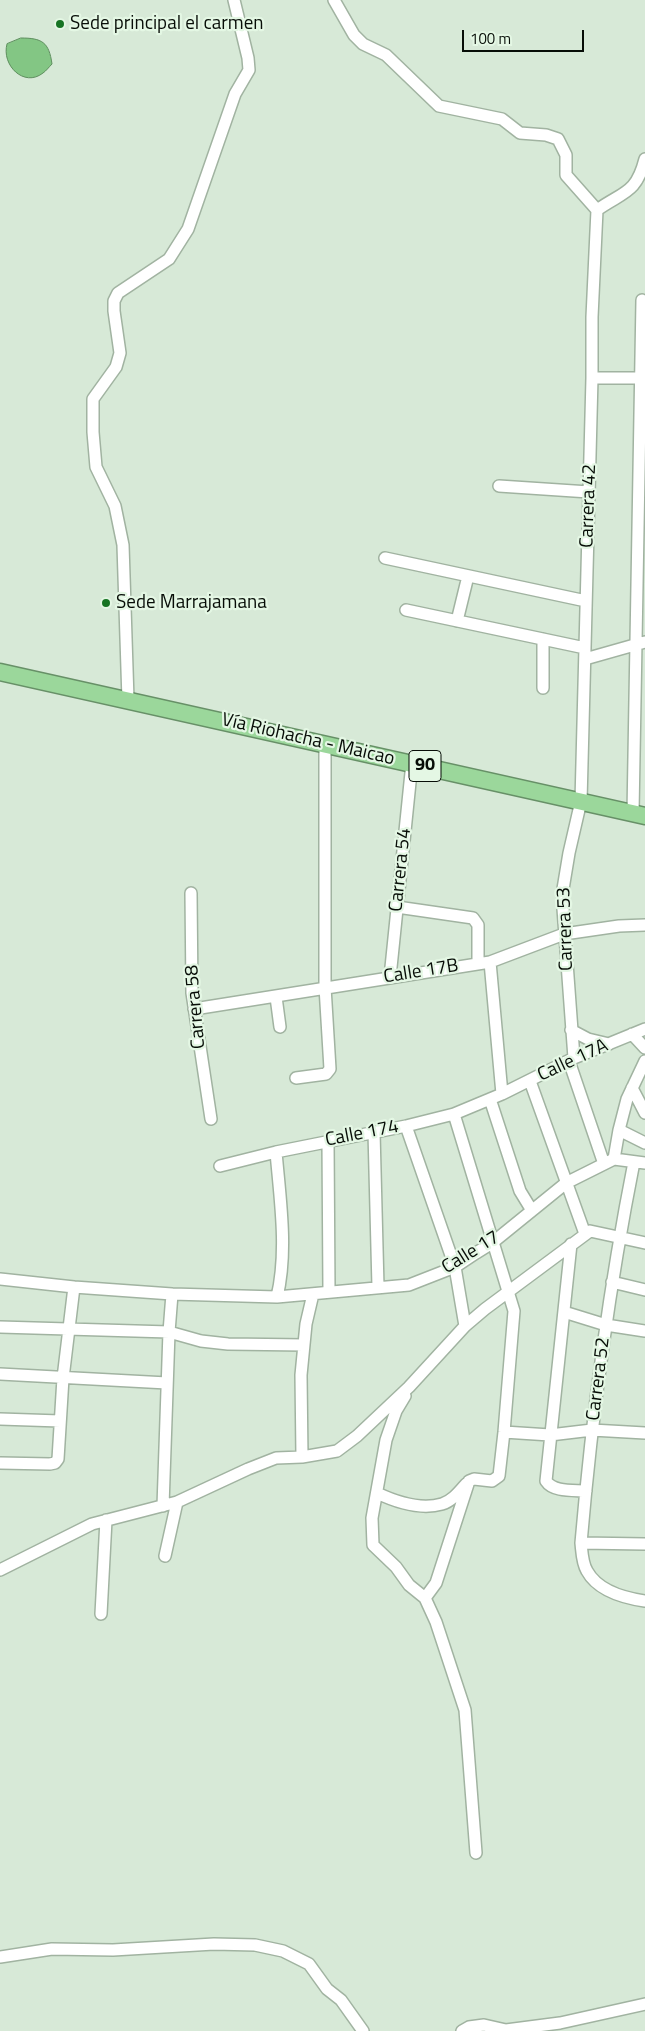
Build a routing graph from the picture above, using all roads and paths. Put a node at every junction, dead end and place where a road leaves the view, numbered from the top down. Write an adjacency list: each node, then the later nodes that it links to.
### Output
1 (234, 0): 21 (street)
2 (334, 0): 4 (street)
3 (645, 159): 4 (street)
4 (597, 210): 6 (street, Carrera 42)
5 (642, 300): 7 (street)
6 (592, 378): 7 (street); 10 (street, Carrera 42)
7 (643, 378): 8 (street)
8 (642, 480): 17 (street)
9 (499, 486): 10 (street)
10 (589, 492): 13 (street, Carrera 42)
11 (384, 558): 12 (street)
12 (468, 576): 13 (street); 15 (street)
13 (586, 601): 18 (street, Carrera 42)
14 (406, 610): 15 (street)
15 (457, 621): 16 (street)
16 (542, 639): 18 (street); 20 (street)
17 (640, 644): 18 (street); 25 (street)
18 (585, 653): 24 (street, Carrera 42)
19 (0, 672): 21 (highway, Vía Riohacha - Maicao / 90)
20 (543, 688)
21 (128, 700): 22 (highway, Vía Riohacha - Maicao / 90)
22 (326, 744): 23 (highway, Vía Riohacha - Maicao / 90); 33 (street)
23 (412, 763): 24 (highway, Vía Riohacha - Maicao / 90); 27 (street, Carrera 54)
24 (581, 801): 25 (highway, Vía Riohacha - Maicao / 90); 29 (street, Carrera 53)
25 (639, 815)
26 (191, 893): 35 (street, Carrera 58)
27 (397, 907): 31 (street); 32 (street, Carrera 54)
28 (645, 925): 29 (street, Calle 17B)
29 (564, 934): 30 (street, Calle 17B); 38 (street, Carrera 53)
30 (490, 962): 31 (street, Calle 17B); 47 (street)
31 (478, 964): 32 (street, Calle 17B)
32 (390, 977): 33 (street, Calle 17B)
33 (325, 987): 34 (street, Calle 17B); 44 (street)
34 (276, 997): 35 (street, Calle 17B); 36 (street)
35 (194, 1008): 51 (street, Carrera 58)
36 (280, 1026)
37 (645, 1029): 39 (street, Calle 17A)
38 (571, 1030): 40 (street); 42 (street, Carrera 53)
39 (632, 1034): 40 (street, Calle 17A); 41 (street)
40 (608, 1044): 42 (street, Calle 17A)
41 (645, 1048)
42 (571, 1060): 45 (street, Calle 17A); 58 (street, Carrera 53)
43 (645, 1062): 46 (street)
44 (296, 1078)
45 (530, 1080): 47 (street, Calle 17A); 61 (street)
46 (632, 1088): 49 (street); 53 (street)
47 (502, 1094): 48 (street, Calle 174)
48 (490, 1099): 50 (street, Calle 174); 62 (street)
49 (645, 1113)
50 (454, 1114): 52 (street, Calle 174); 65 (street)
51 (212, 1120)
52 (406, 1126): 54 (street, Calle 174); 68 (street)
53 (619, 1130): 56 (street); 58 (street)
54 (374, 1132): 55 (street, Calle 174); 72 (street)
55 (328, 1141): 57 (street, Calle 174); 75 (street)
56 (645, 1143)
57 (276, 1152): 60 (street, Calle 174); 78 (street)
58 (609, 1161): 59 (street); 61 (street, Calle 17)
59 (640, 1162): 64 (street, Carrera 52)
60 (220, 1166)
61 (566, 1183): 62 (street, Calle 17); 63 (street)
62 (531, 1209): 65 (street, Calle 17)
63 (588, 1232): 64 (street); 67 (street)
64 (619, 1237): 66 (street); 70 (street, Carrera 52)
65 (492, 1243): 68 (street, Calle 17); 73 (street)
66 (645, 1243)
67 (571, 1244): 73 (street); 79 (street)
68 (455, 1267): 72 (street, Calle 17); 81 (street)
69 (0, 1279): 71 (street, Calle 17)
70 (612, 1282): 74 (street); 80 (street, Carrera 52)
71 (74, 1287): 76 (street, Calle 17); 83 (street)
72 (378, 1287): 75 (street, Calle 17)
73 (508, 1290): 81 (street); 94 (street)
74 (645, 1290)
75 (329, 1292): 77 (street, Calle 17)
76 (172, 1294): 78 (street, Calle 17); 85 (street)
77 (313, 1294): 78 (street, Calle 17); 86 (street)
78 (277, 1297)
79 (564, 1312): 80 (street); 96 (street)
80 (606, 1325): 84 (street); 93 (street, Carrera 52)
81 (465, 1326): 90 (street)
82 (0, 1327): 83 (street)
83 (70, 1330): 85 (street); 88 (street)
84 (645, 1331)
85 (169, 1332): 86 (street); 89 (street)
86 (304, 1345): 97 (street)
87 (0, 1374): 88 (street)
88 (63, 1378): 89 (street); 92 (street)
89 (167, 1383): 103 (street)
90 (409, 1388): 97 (street); 101 (street)
91 (0, 1418): 92 (street)
92 (60, 1421): 98 (street)
93 (592, 1430): 95 (street); 96 (street); 100 (street, Carrera 52)
94 (504, 1432): 96 (street); 99 (street)
95 (645, 1433)
96 (550, 1435): 100 (street)
97 (302, 1457): 102 (street)
98 (0, 1463)
99 (469, 1481): 101 (street); 109 (street)
100 (586, 1491): 105 (street, Carrera 52)
101 (377, 1493): 109 (street)
102 (177, 1502): 103 (street); 107 (street)
103 (163, 1506): 104 (street)
104 (106, 1520): 108 (street); 111 (street)
105 (581, 1544): 106 (street); 110 (street, Carrera 52)
106 (645, 1544)
107 (165, 1556)
108 (0, 1570)
109 (425, 1598): 112 (street)
110 (645, 1601)
111 (101, 1614)
112 (476, 1853)
113 (0, 1958): 115 (street)
114 (645, 2004): 116 (street)
115 (363, 2031)
116 (462, 2031)

